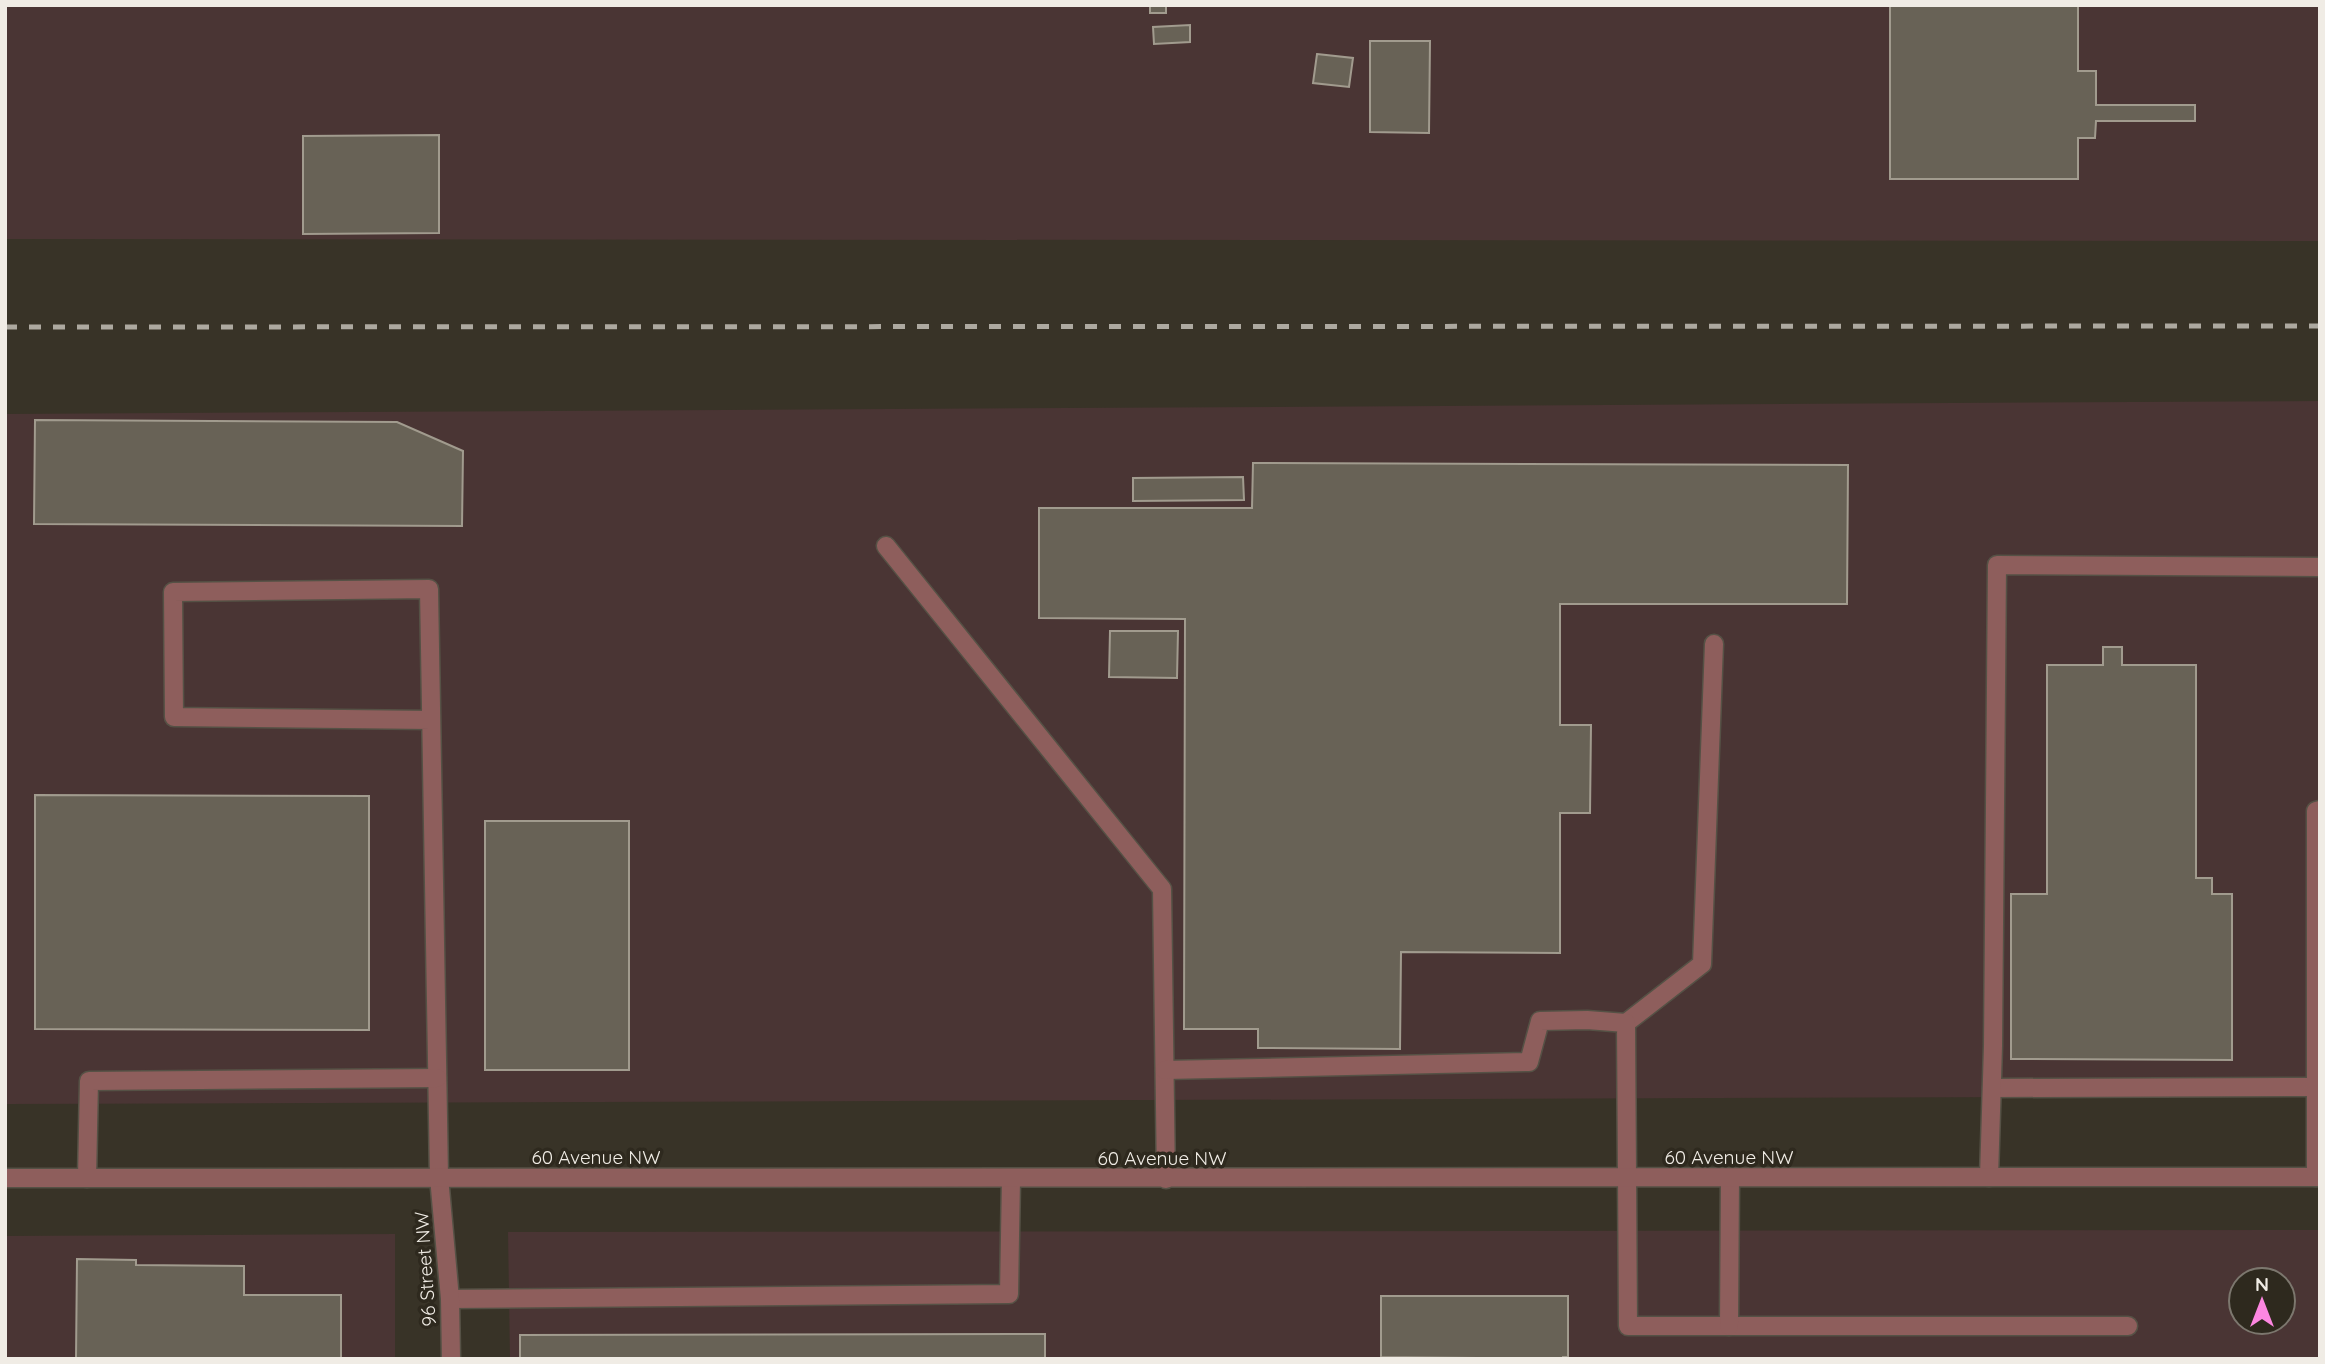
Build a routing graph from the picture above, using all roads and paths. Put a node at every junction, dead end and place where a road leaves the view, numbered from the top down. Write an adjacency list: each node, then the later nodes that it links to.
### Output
1 (886, 546): 8 (street)
2 (2320, 567): 11 (street)
3 (1714, 644): 6 (street)
4 (432, 720): 4 (street, 96 Street NW); 9 (street, 96 Street NW)
5 (2320, 810): 7 (street)
6 (1626, 1023): 8 (street); 17 (street)
7 (2318, 1037): 10 (street)
8 (1165, 1070): 20 (street)
9 (437, 1079): 12 (street, 96 Street NW); 16 (street)
10 (2316, 1087): 11 (street); 14 (street)
11 (1992, 1088): 13 (street)
12 (439, 1177): 16 (street, 60 Avenue NW); 19 (street, 60 Avenue NW); 21 (street, 96 Street NW)
13 (1989, 1177): 14 (street, 60 Avenue NW); 18 (street, 60 Avenue NW)
14 (2318, 1177)
15 (5, 1178): 16 (street, 60 Avenue NW)
16 (88, 1178)
17 (1627, 1178): 18 (street, 60 Avenue NW); 20 (street, 60 Avenue NW); 22 (street)
18 (1730, 1178): 22 (street)
19 (1011, 1179): 20 (street, 60 Avenue NW); 21 (street)
20 (1166, 1179)
21 (450, 1299): 24 (street, 96 Street NW)
22 (1729, 1326): 23 (street)
23 (2128, 1326)
24 (451, 1359)

